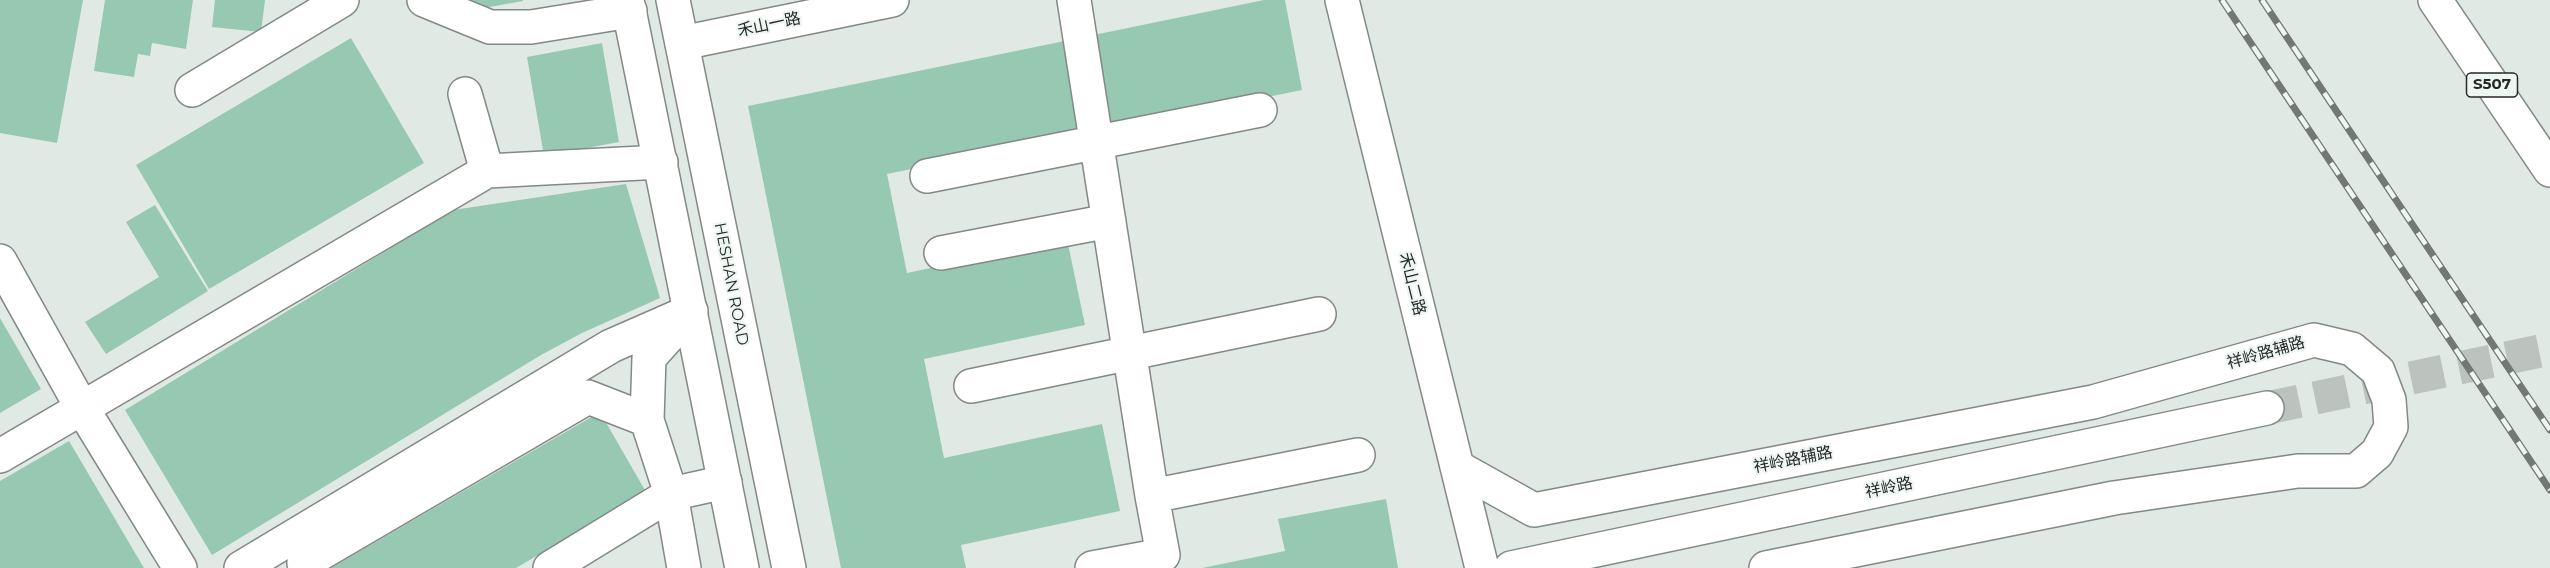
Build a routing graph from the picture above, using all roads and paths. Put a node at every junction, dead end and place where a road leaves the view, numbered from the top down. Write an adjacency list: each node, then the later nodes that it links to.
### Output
1 (342, 0): 11 (main road)
2 (424, 0): 9 (main road)
3 (673, 0): 10 (main road, HESHAN ROAD)
4 (892, 0): 10 (main road, 禾山一路)
5 (1074, 0): 14 (main road)
6 (1342, 0): 31 (main road, 禾山二路)
7 (2415, 0): 16 (main road)
8 (2435, 0): 16 (main road, S507)
9 (628, 5): 15 (main road)
10 (682, 43): 42 (main road, HESHAN ROAD)
11 (192, 90)
12 (465, 94): 17 (main road)
13 (1260, 110): 14 (main road)
14 (1096, 143): 18 (main road); 19 (main road)
15 (661, 162): 17 (main road); 22 (main road)
16 (2546, 165)
17 (487, 171): 26 (main road)
18 (927, 176)
19 (1109, 222): 20 (main road); 24 (main road)
20 (941, 253)
21 (0, 261): 26 (main road)
22 (691, 311): 28 (main road); 32 (main road); 38 (main road)
23 (1319, 314): 24 (main road)
24 (1129, 354): 25 (main road); 34 (main road)
25 (971, 386)
26 (82, 408): 30 (main road); 37 (main road)
27 (2267, 408): 45 (main road, 祥岭路)
28 (647, 420): 33 (main road); 36 (main road)
29 (1358, 455): 34 (main road)
30 (0, 456)
31 (1457, 467): 44 (main road, 禾山二路); 46 (main road, 祥岭路辅路)
32 (725, 482): 33 (main road); 41 (main road)
33 (671, 494): 39 (main road); 40 (main road)
34 (1152, 496): 35 (main road)
35 (1165, 562): 43 (main road)
36 (304, 563)
37 (180, 568)
38 (241, 568)
39 (550, 568)
40 (684, 568)
41 (742, 568)
42 (789, 568)
43 (1092, 568)
44 (1482, 568)
45 (1511, 568)
46 (1766, 568)

